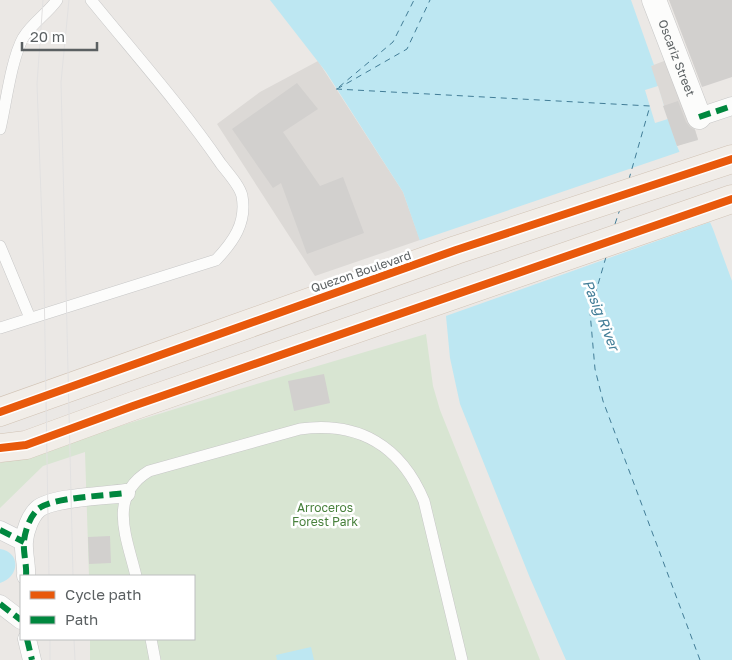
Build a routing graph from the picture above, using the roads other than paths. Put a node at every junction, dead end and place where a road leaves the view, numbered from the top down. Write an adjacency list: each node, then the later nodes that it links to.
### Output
1 (57, 0): 6 (lane)
2 (91, 0): 10 (lane)
3 (654, 0): 5 (street, Oscariz Street)
4 (732, 106): 5 (street)
5 (699, 117)
6 (0, 129)
7 (732, 159): 12 (main road, Quezon Boulevard)
8 (732, 199): 13 (main road)
9 (0, 246): 10 (lane)
10 (30, 318): 11 (lane)
11 (0, 328)
12 (0, 412)
13 (0, 448)
14 (126, 493): 16 (street); 18 (lane); 25 (lane)
15 (0, 530): 16 (street)
16 (24, 542): 17 (street)
17 (26, 575)
18 (136, 575)
19 (0, 604): 20 (street)
20 (20, 619)
21 (27, 640): 23 (street)
22 (150, 640): 24 (lane)
23 (32, 660)
24 (155, 660)
25 (462, 660)

